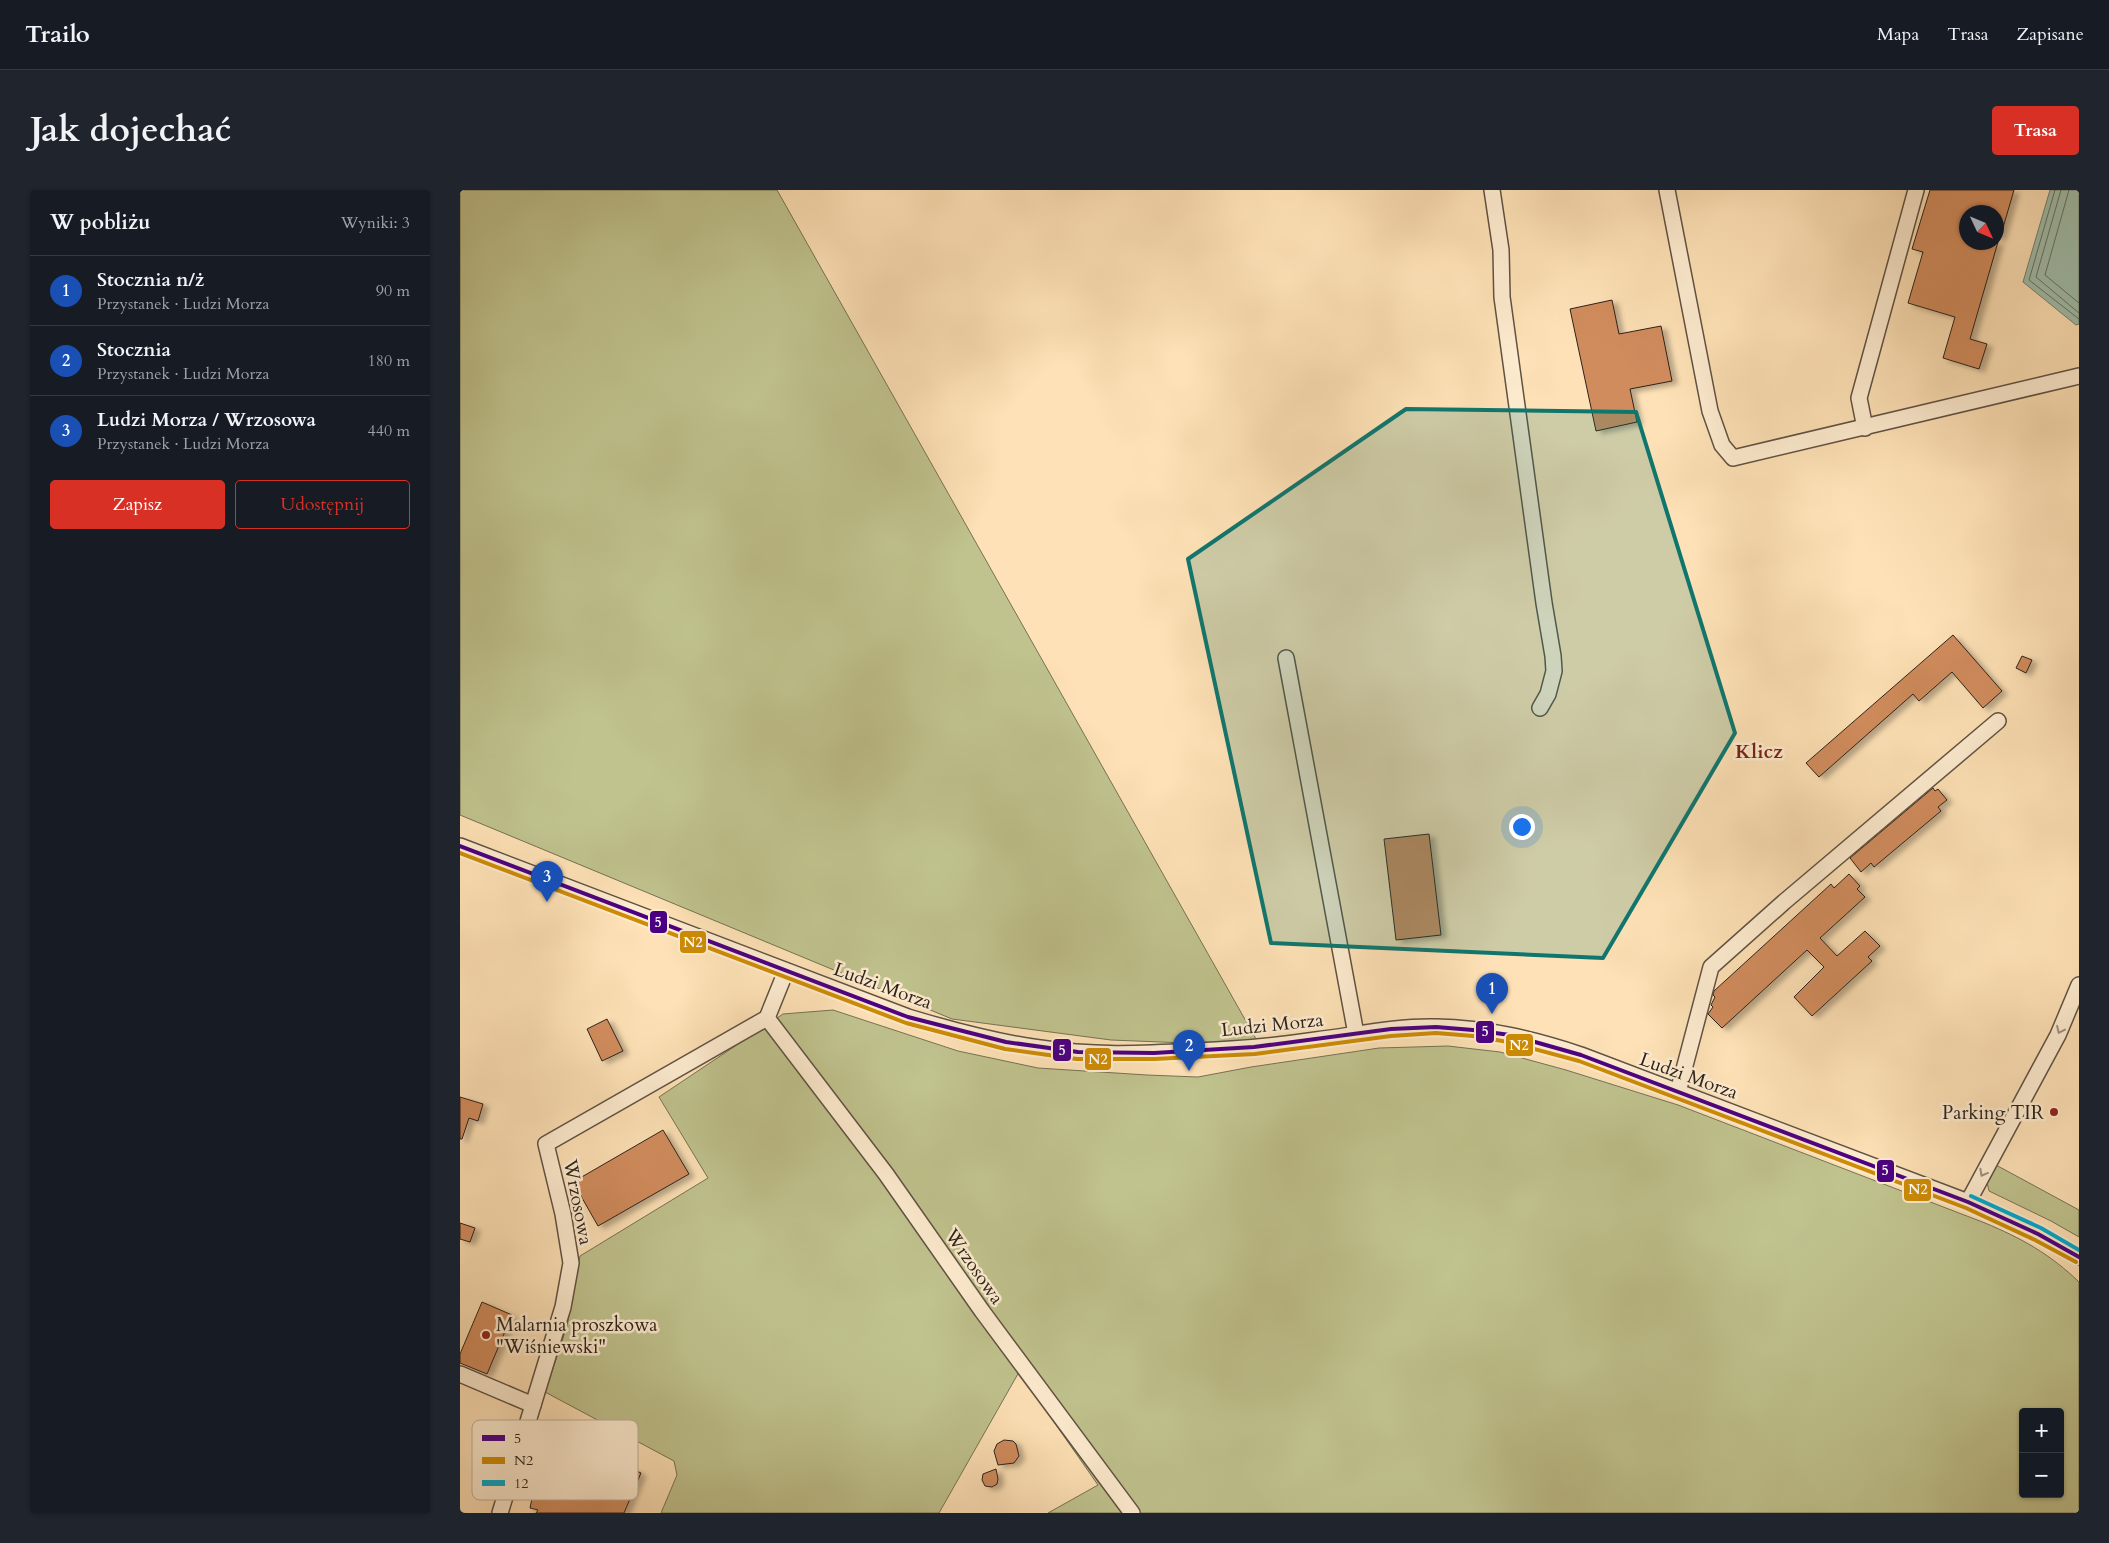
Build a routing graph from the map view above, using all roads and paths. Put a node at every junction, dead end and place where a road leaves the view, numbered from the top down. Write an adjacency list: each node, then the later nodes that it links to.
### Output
1 (1492, 190): 7 (street)
2 (1668, 190): 5 (street)
3 (1916, 190): 5 (street)
4 (2079, 376): 5 (street)
5 (1866, 428)
6 (1286, 658): 13 (street)
7 (1540, 708)
8 (1998, 721): 14 (street)
9 (460, 846): 10 (street, Ludzi Morza)
10 (786, 971): 12 (street); 13 (street, Ludzi Morza)
11 (2079, 985): 15 (street, one-way to 15)
12 (767, 1018): 18 (street, Wrzosowa); 22 (street, Wrzosowa)
13 (1356, 1034): 14 (street, Ludzi Morza)
14 (1678, 1092): 15 (street, Ludzi Morza)
15 (1968, 1202): 16 (street, Ludzi Morza)
16 (2079, 1258)
17 (460, 1374): 18 (street)
18 (534, 1405): 19 (street, Wrzosowa)
19 (529, 1420)
20 (504, 1500): 21 (street, Wrzosowa)
21 (500, 1513)
22 (1132, 1513)

